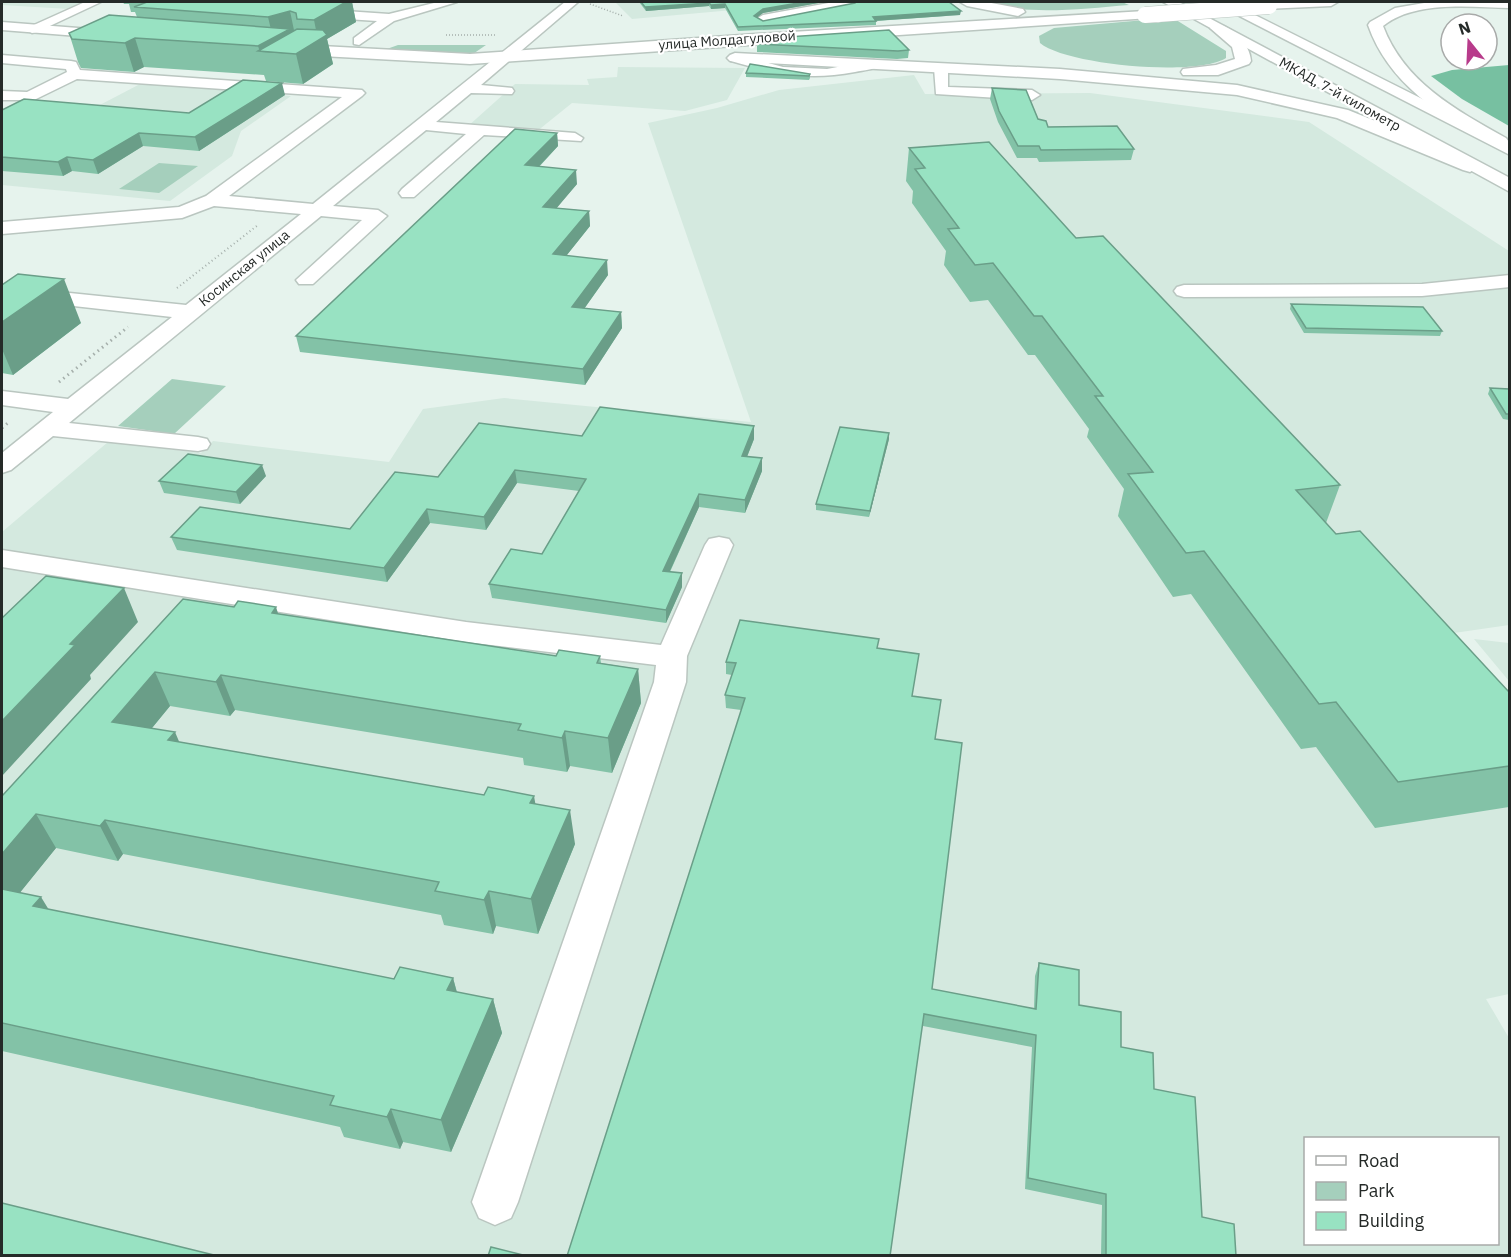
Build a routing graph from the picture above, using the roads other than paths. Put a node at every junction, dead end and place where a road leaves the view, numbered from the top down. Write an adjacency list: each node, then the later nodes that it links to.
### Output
1 (95, 2): 20 (street)
2 (451, 2): 15 (street)
3 (572, 2): 28 (street, Косинская улица)
4 (967, 2): 14 (main road)
5 (1170, 2): 19 (main road, МКАД, 7-й километр)
6 (1219, 2): 47 (main road, МКАД, 7-й километр)
7 (1245, 2): 13 (main road, улица Молдагуловой)
8 (1331, 2): 13 (main road, улица Молдагуловой, bridge)
9 (1495, 2): 11 (main road)
10 (848, 3): 16 (main road)
11 (1509, 3): 47 (main road)
12 (307, 12): 15 (street)
13 (1140, 12): 14 (main road, улица Молдагуловой)
14 (1080, 17): 23 (main road, улица Молдагуловой); 24 (main road); 29 (main road, улица Молдагуловой)
15 (388, 18): 25 (street)
16 (752, 21)
17 (705, 26): 29 (main road)
18 (2, 27): 20 (main road)
19 (1217, 27): 34 (main road); 48 (main road, МКАД, 7-й километр)
20 (32, 29): 21 (main road)
21 (73, 32): 22 (main road); 31 (street)
22 (130, 36)
23 (756, 38): 30 (street); 32 (main road, улица Молдагуловой)
24 (1027, 39)
25 (359, 41): 26 (main road, улица Молдагуловой); 36 (main road, улица Молдагуловой)
26 (438, 42)
27 (483, 42): 28 (main road, улица Молдагуловой)
28 (525, 42): 29 (main road, улица Молдагуловой); 33 (street, Косинская улица)
29 (552, 42)
30 (767, 51)
31 (40, 52): 35 (street); 40 (street)
32 (541, 54): 33 (main road, улица Молдагуловой); 37 (main road)
33 (506, 57): 36 (main road, улица Молдагуловой); 38 (street, Косинская улица)
34 (1056, 57)
35 (2, 59)
36 (439, 59): 38 (street)
37 (941, 68): 39 (main road); 39 (street)
38 (487, 72): 41 (street, Косинская улица)
39 (1024, 72): 48 (main road)
40 (75, 74): 43 (street); 51 (street)
41 (466, 88): 42 (street); 44 (street, Косинская улица)
42 (507, 91)
43 (2, 95)
44 (419, 125): 45 (street); 52 (street, Косинская улица)
45 (480, 130): 46 (street); 50 (street)
46 (575, 138)
47 (1509, 149)
48 (1487, 174): 49 (main road, МКАД, 7-й километр)
49 (1509, 186)
50 (408, 194)
51 (212, 200): 52 (street); 53 (street)
52 (314, 210): 54 (street); 58 (street, Косинская улица)
53 (2, 228)
54 (306, 280)
55 (1509, 281): 56 (street)
56 (1184, 291)
57 (2, 292): 58 (street)
58 (189, 312): 60 (street, Косинская улица)
59 (2, 398): 60 (street)
60 (72, 407): 61 (street, Косинская улица)
61 (47, 428): 62 (street); 63 (street, Косинская улица)
62 (198, 444)
63 (2, 465)
64 (719, 545): 66 (street)
65 (2, 558): 66 (street)
66 (672, 656): 67 (street)
67 (495, 1202)

